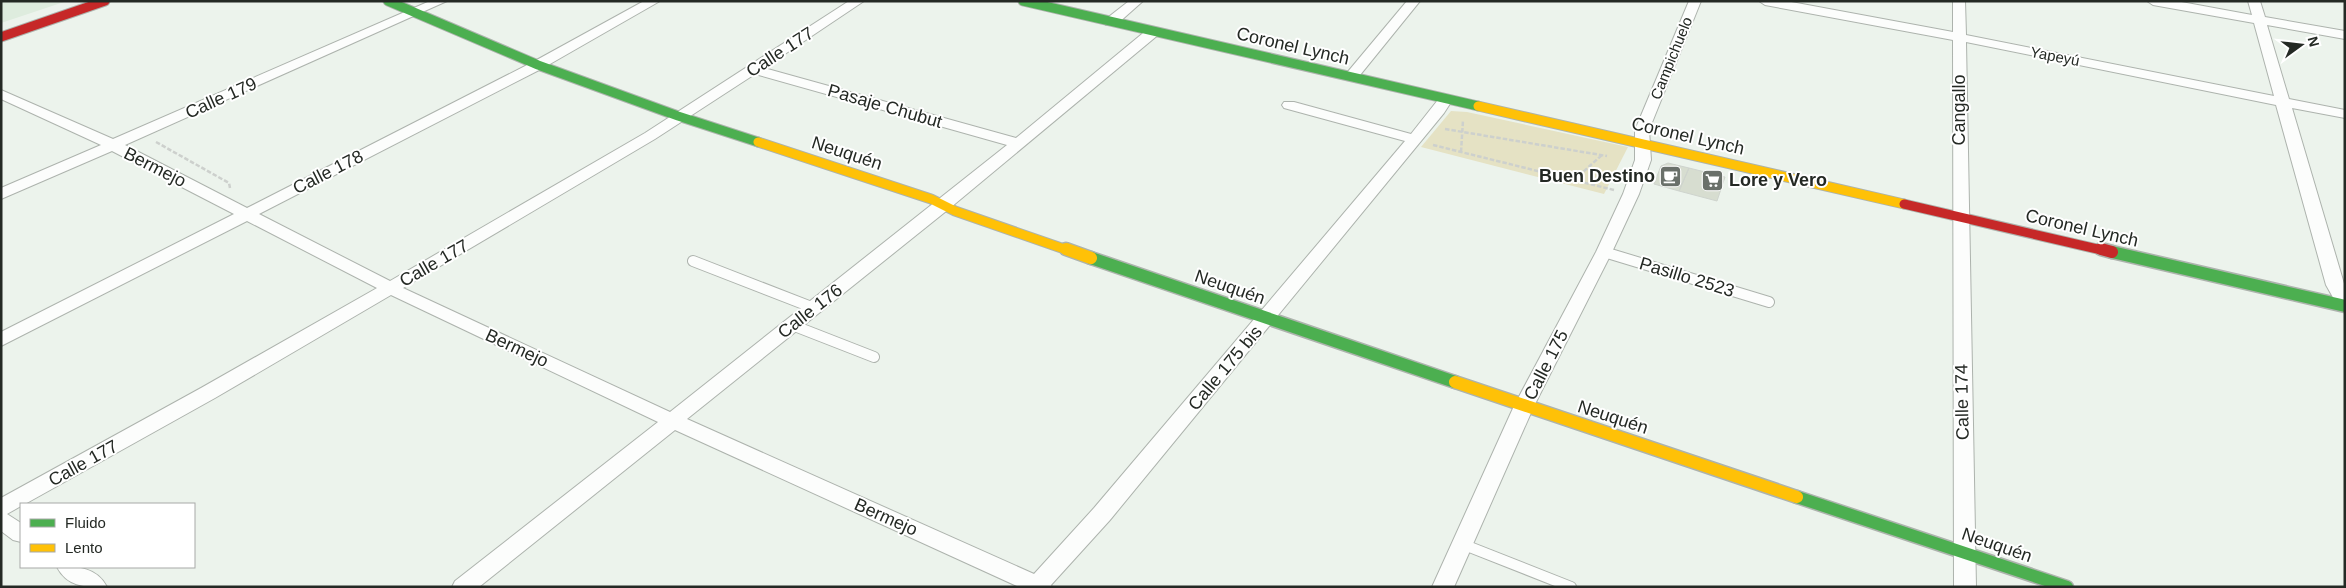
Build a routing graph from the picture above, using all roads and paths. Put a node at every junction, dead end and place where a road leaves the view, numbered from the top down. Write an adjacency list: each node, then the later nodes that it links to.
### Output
1 (105, 1): 19 (street)
2 (388, 1): 14 (street, Neuquén)
3 (441, 1): 14 (street, Calle 179)
4 (654, 1): 21 (street, Calle 178)
5 (858, 1): 22 (street, Calle 177)
6 (1022, 1): 16 (street, Coronel Lynch)
7 (1137, 1): 16 (street)
8 (1414, 1): 23 (street)
9 (1695, 1): 35 (street, Campichuelo)
10 (1765, 1): 20 (street, Yapeyú)
11 (1959, 1): 20 (street, Cangallo)
12 (2153, 1): 15 (street)
13 (2254, 1): 15 (street)
14 (416, 13): 21 (street, Neuquén); 34 (street, Calle 179)
15 (2258, 20): 18 (street); 26 (street)
16 (1111, 22): 17 (street, Coronel Lynch)
17 (1154, 32): 23 (street, Coronel Lynch); 33 (street, Calle 176)
18 (2345, 35)
19 (1, 37)
20 (1958, 37): 26 (street, Yapeyú); 42 (street, Cangallo)
21 (538, 65): 29 (street, Neuquén); 41 (street, Calle 178)
22 (753, 69): 29 (street, Calle 177); 33 (street, Pasaje Chubut)
23 (1351, 77): 25 (street, Coronel Lynch)
24 (1, 94): 34 (street, Bermejo)
25 (1446, 99): 31 (street, Coronel Lynch); 32 (street, Calle 175 bis)
26 (2282, 102): 28 (street, Yapeyú); 47 (street)
27 (1289, 104): 32 (street)
28 (2345, 114)
29 (678, 116): 40 (street, Neuquén); 45 (street, Calle 177)
30 (1437, 128): 36 (path)
31 (1613, 137): 35 (street, Coronel Lynch); 36 (path)
32 (1419, 141): 37 (path); 49 (street, Calle 175 bis)
33 (1017, 144): 40 (street, Calle 176)
34 (113, 145): 38 (street, Calle 179); 41 (street, Bermejo)
35 (1642, 152): 36 (path); 39 (street, Calle 175); 42 (street, Coronel Lynch)
36 (1602, 155): 37 (path)
37 (1574, 180): 39 (path)
38 (1, 194)
39 (1631, 194): 43 (street, Calle 175)
40 (944, 205): 48 (street, Calle 176); 49 (street, Neuquén)
41 (246, 213): 45 (street, Bermejo); 51 (street, Calle 178)
42 (1960, 218): 47 (street, Coronel Lynch); 59 (street, Calle 174)
43 (1604, 252): 46 (lane, Pasillo 2523); 53 (street, Calle 175)
44 (694, 261): 48 (lane)
45 (390, 288): 54 (street, Bermejo); 55 (street, Calle 177)
46 (1769, 302)
47 (2345, 305)
48 (814, 308): 50 (street, Calle 176)
49 (1267, 318): 53 (street, Neuquén); 62 (street, Calle 175 bis)
50 (792, 325): 52 (lane); 54 (street, Calle 176)
51 (1, 340)
52 (874, 357)
53 (1524, 406): 58 (street, Calle 175); 59 (street, Neuquén)
54 (672, 420): 62 (street, Bermejo); 63 (street, Calle 176)
55 (1, 508)
56 (1, 520): 57 (street)
57 (20, 533)
58 (1462, 544): 64 (street, Calle 175); 65 (lane)
59 (1965, 552): 66 (street, Calle 174); 67 (street, Neuquén)
60 (69, 568): 61 (street)
61 (89, 585)
62 (1039, 586)
63 (463, 587)
64 (1443, 587)
65 (1571, 587)
66 (1965, 587)
67 (2067, 587)

